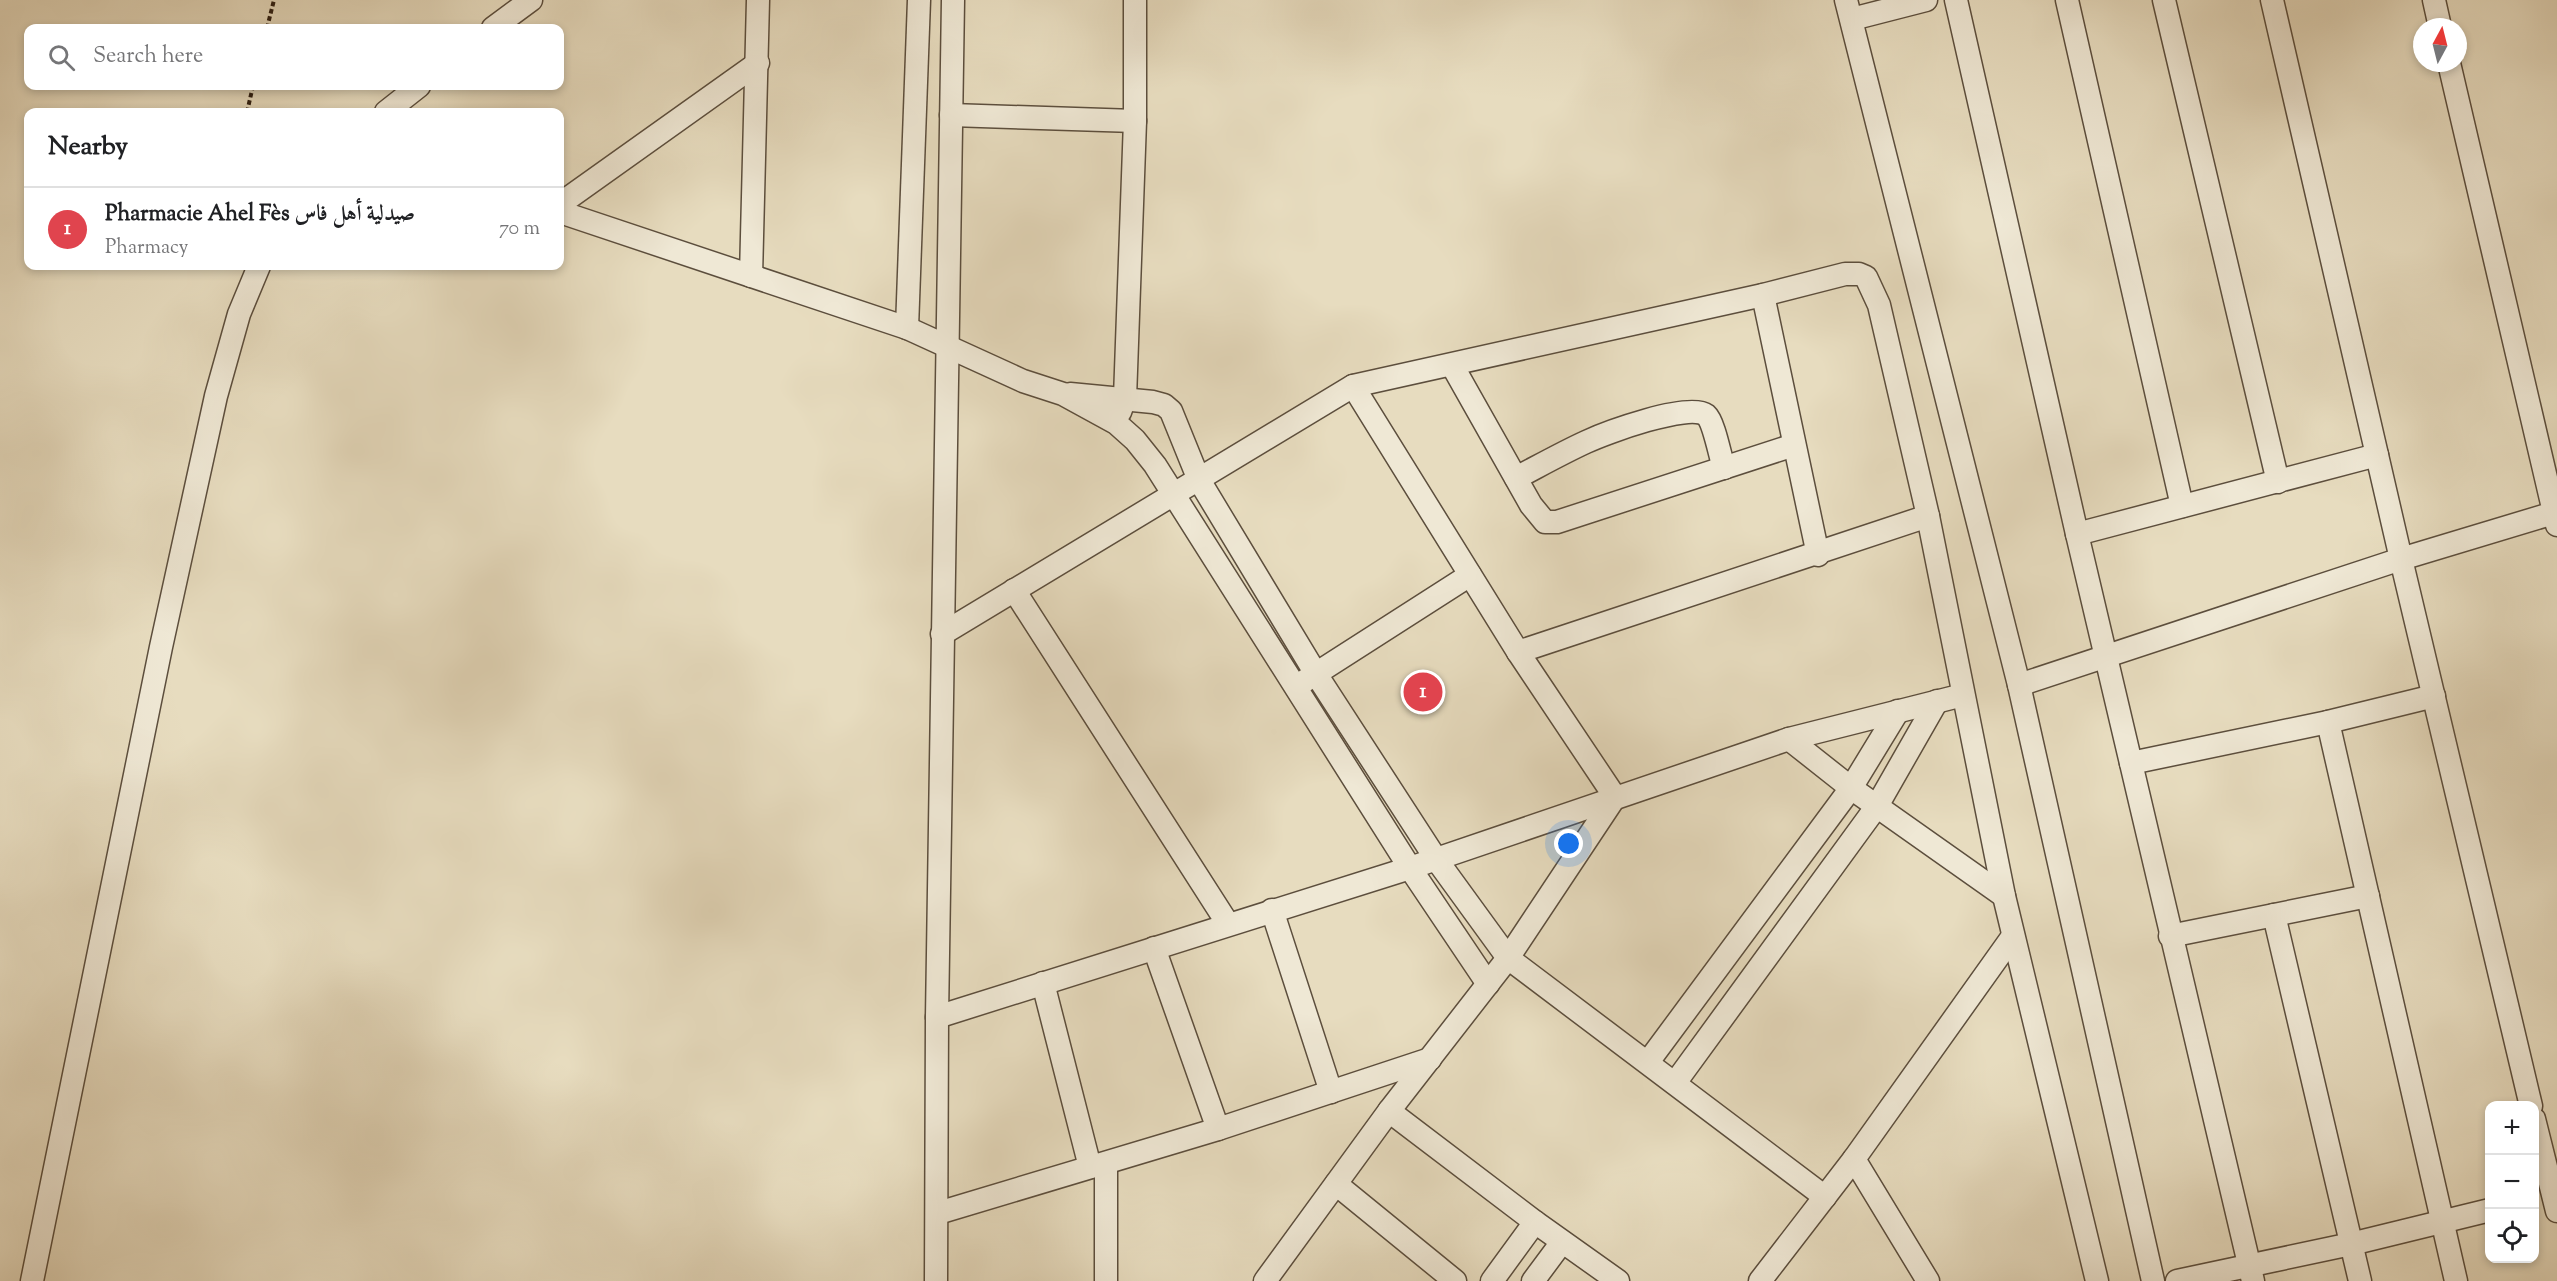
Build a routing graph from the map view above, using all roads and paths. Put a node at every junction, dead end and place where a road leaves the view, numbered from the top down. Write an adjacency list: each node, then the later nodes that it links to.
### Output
1 (274, 0): 15 (path)
2 (531, 0): 16 (street)
3 (758, 0): 17 (street)
4 (919, 0): 30 (street)
5 (953, 0): 23 (street)
6 (1135, 0): 24 (street)
7 (1926, 0): 13 (street)
8 (1956, 0): 47 (street)
9 (2067, 0): 44 (street)
10 (2164, 0): 42 (street)
11 (2272, 0): 38 (street)
12 (2434, 0): 14 (street)
13 (1849, 10): 56 (street)
14 (2438, 18)
15 (268, 24)
16 (498, 24)
17 (758, 63): 25 (street); 28 (street)
18 (2451, 72): 46 (street)
19 (252, 90): 21 (path)
20 (414, 90): 22 (street)
21 (249, 108)
22 (391, 108)
23 (951, 115): 24 (street); 31 (street)
24 (1135, 121): 35 (street)
25 (564, 201)
26 (564, 213): 28 (street)
27 (257, 270): 103 (street)
28 (751, 276): 30 (street)
29 (1763, 295): 32 (street); 37 (street); 45 (street)
30 (907, 328): 31 (street)
31 (946, 347): 34 (street); 52 (street)
32 (1452, 365): 33 (street); 40 (street)
33 (1353, 386): 41 (street); 50 (street)
34 (1063, 394): 35 (street); 36 (street)
35 (1125, 398): 36 (street); 41 (street)
36 (1116, 423): 43 (street)
37 (1794, 445): 39 (street); 48 (street)
38 (2377, 455): 42 (street); 49 (street)
39 (1724, 468): 40 (street); 40 (street)
40 (1516, 478)
41 (1200, 480): 43 (street); 55 (street)
42 (2278, 482): 44 (street)
43 (1172, 495): 51 (street); 57 (street)
44 (2182, 506): 47 (street)
45 (1928, 516): 48 (street); 58 (street)
46 (2556, 517): 49 (street)
47 (2077, 534): 54 (street)
48 (1818, 555): 53 (street)
49 (2401, 559): 54 (street); 59 (street)
50 (1470, 575): 53 (street); 55 (street)
51 (1014, 591): 52 (street); 74 (street)
52 (942, 633): 81 (street)
53 (1518, 652): 66 (street)
54 (2105, 657): 56 (street); 64 (street)
55 (1316, 674): 57 (street); 68 (street)
56 (2019, 685): 113 (street)
57 (1294, 687): 69 (street)
58 (1963, 695): 60 (street); 70 (street)
59 (2434, 696): 62 (street); 86 (street)
60 (1937, 701): 61 (street); 67 (street)
61 (1898, 711): 63 (street); 65 (street)
62 (2328, 722): 64 (street); 71 (street)
63 (1789, 738): 65 (street); 66 (street)
64 (2131, 763): 76 (street)
65 (1851, 788): 67 (street); 83 (street)
66 (1615, 797): 68 (street); 78 (street)
67 (1877, 806): 70 (street); 84 (street)
68 (1436, 859): 69 (street); 78 (street)
69 (1410, 868): 72 (street); 80 (street)
70 (2004, 896): 75 (street)
71 (2368, 896): 73 (street); 98 (street)
72 (1272, 910): 74 (street); 85 (street)
73 (2274, 915): 76 (street); 100 (street)
74 (1228, 924): 77 (street)
75 (2013, 936): 90 (street); 112 (street)
76 (2170, 936): 101 (street)
77 (1154, 948): 79 (street); 88 (street)
78 (1508, 958): 80 (street); 83 (street)
79 (1043, 983): 81 (street); 91 (street)
80 (1488, 984): 82 (street)
81 (937, 1017): 96 (street)
82 (1430, 1059): 85 (street); 87 (street)
83 (1648, 1062): 84 (street)
84 (1675, 1083): 93 (street)
85 (1331, 1092): 88 (street)
86 (2530, 1101)
87 (1389, 1111): 92 (street); 97 (street)
88 (1218, 1129): 91 (street)
89 (2539, 1140): 94 (street)
90 (1854, 1159): 93 (street); 111 (street)
91 (1098, 1166): 96 (street); 105 (street)
92 (1336, 1184): 102 (street); 106 (street)
93 (1825, 1197): 110 (street)
94 (2550, 1198)
95 (2485, 1211): 98 (street)
96 (938, 1213): 104 (street)
97 (1534, 1222): 99 (street); 107 (street)
98 (2442, 1223): 100 (street); 116 (street)
99 (1562, 1242): 108 (street); 109 (street)
100 (2351, 1244): 101 (street); 115 (street)
101 (2251, 1273): 114 (street)
102 (1274, 1278)
103 (32, 1281)
104 (936, 1281)
105 (1106, 1281)
106 (1455, 1281)
107 (1492, 1281)
108 (1533, 1281)
109 (1618, 1281)
110 (1760, 1281)
111 (1928, 1281)
112 (2097, 1281)
113 (2153, 1281)
114 (2177, 1281)
115 (2360, 1281)
116 (2456, 1281)

